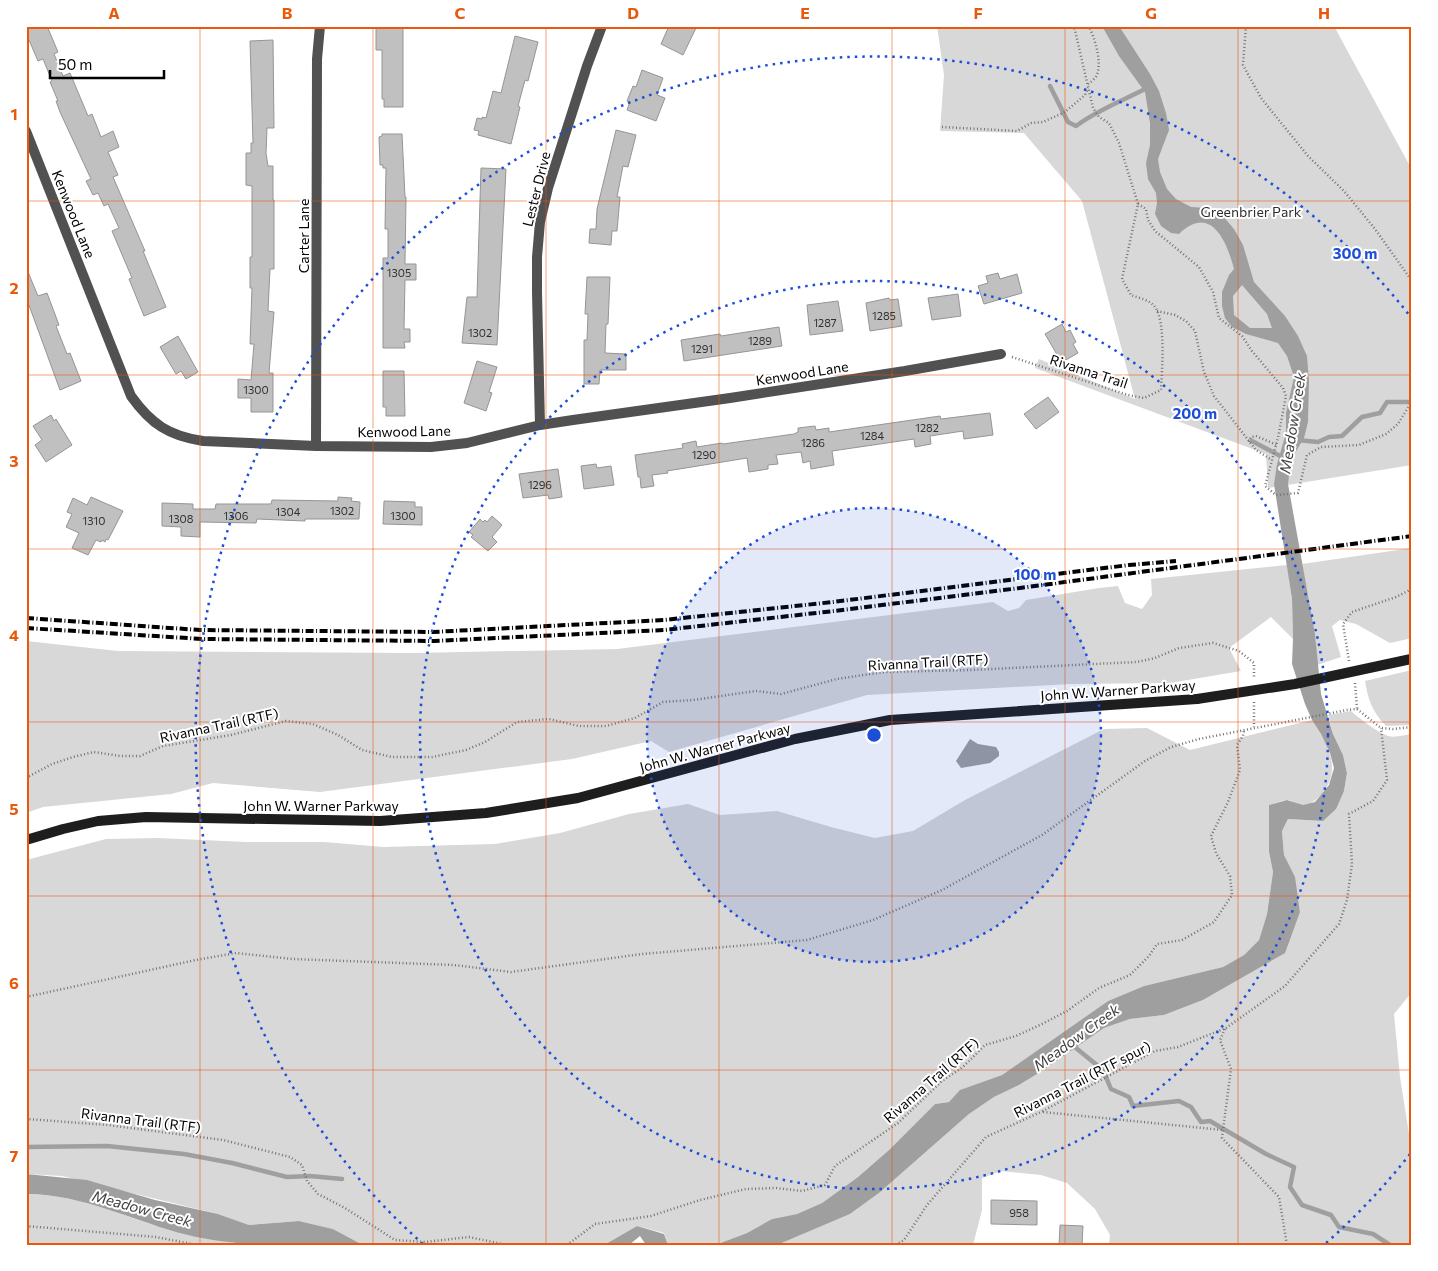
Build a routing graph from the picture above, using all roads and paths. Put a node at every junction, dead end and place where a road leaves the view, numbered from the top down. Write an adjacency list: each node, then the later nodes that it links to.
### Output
1 (320, 26): 17 (street, Carter Lane)
2 (1074, 26): 6 (path)
3 (1089, 26): 6 (path)
4 (1246, 26): 10 (path)
5 (600, 27): 14 (street, Lester Drive)
6 (1089, 86): 7 (path); 9 (path)
7 (942, 127)
8 (26, 131): 17 (street, Kenwood Lane)
9 (1138, 206): 11 (path); 16 (path)
10 (1412, 280)
11 (1157, 311): 12 (path, Rivanna Trail); 15 (path)
12 (1001, 354): 14 (street, Kenwood Lane)
13 (1412, 401): 18 (path)
14 (540, 425): 17 (street, Kenwood Lane)
15 (1249, 442): 16 (path); 18 (path)
16 (1277, 444): 18 (path)
17 (316, 446)
18 (1272, 460)
19 (1412, 589): 21 (path)
20 (1411, 659): 31 (main road, John W. Warner Parkway, bridge)
21 (1350, 666)
22 (1254, 682): 30 (path, Rivanna Trail (RTF))
23 (1354, 682): 25 (path)
24 (1254, 700): 26 (path)
25 (1357, 709): 26 (path); 28 (path)
26 (1254, 727): 29 (path)
27 (1412, 727): 28 (path)
28 (1381, 728): 33 (path, Rivanna Trail (RTF spur))
29 (1244, 730): 32 (path); 40 (path, Rivanna Trail (RTF))
30 (26, 778)
31 (26, 840)
32 (26, 997)
33 (1226, 1028): 34 (path, Rivanna Trail (RTF spur)); 36 (path)
34 (1041, 1112): 36 (path); 41 (path, Rivanna Trail (RTF spur))
35 (26, 1119): 39 (path, Rivanna Trail (RTF))
36 (1223, 1130): 42 (path)
37 (26, 1226): 38 (path)
38 (198, 1245)
39 (507, 1245)
40 (567, 1245)
41 (896, 1245)
42 (1287, 1245)

